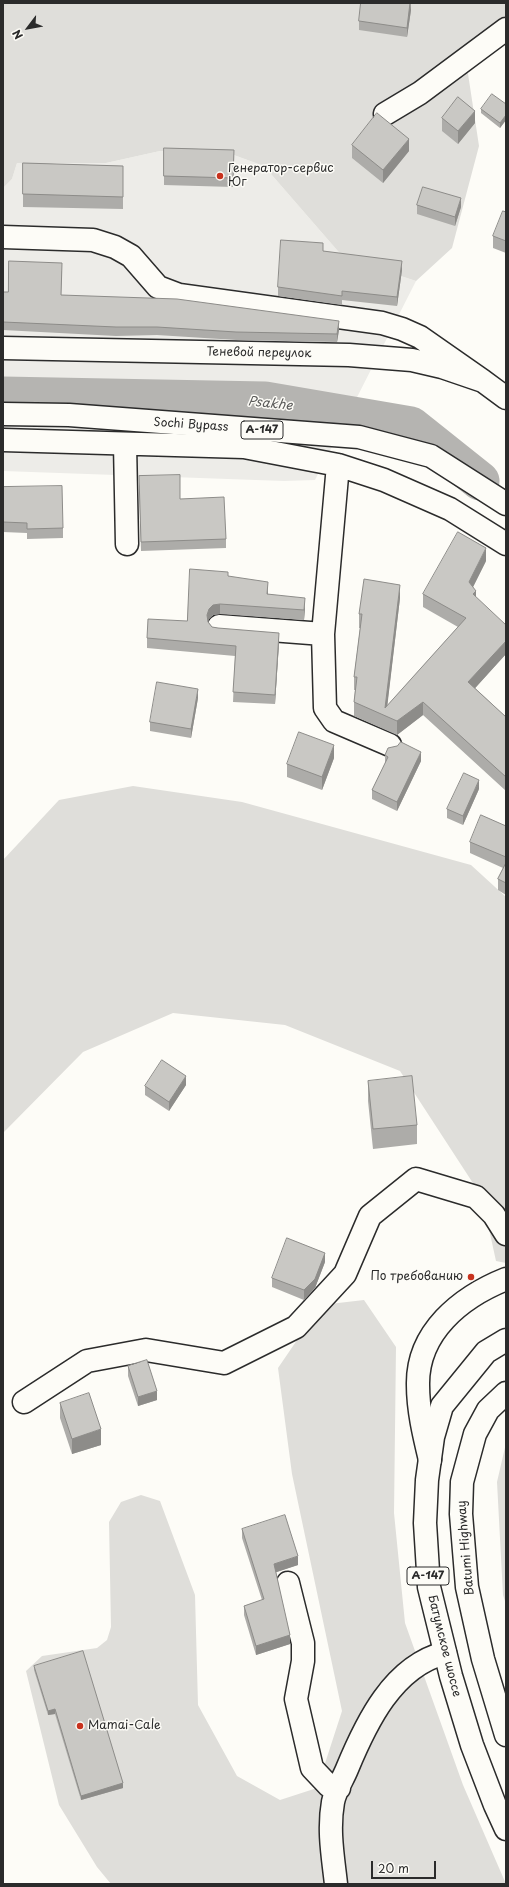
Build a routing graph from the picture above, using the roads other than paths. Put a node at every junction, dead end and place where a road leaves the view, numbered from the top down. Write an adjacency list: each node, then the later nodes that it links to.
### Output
1 (506, 29): 2 (main road)
2 (385, 114)
3 (3, 238): 5 (main road)
4 (3, 348): 5 (main road, Теневой переулок)
5 (484, 381): 6 (main road, Теневой переулок)
6 (506, 398)
7 (3, 414): 11 (main road, Sochi Bypass / А-147)
8 (3, 440): 9 (main road)
9 (125, 444): 10 (main road); 12 (main road)
10 (338, 465): 13 (main road); 15 (main road)
11 (506, 504)
12 (127, 544)
13 (506, 544)
14 (219, 626): 15 (main road)
15 (323, 634): 16 (main road)
16 (390, 745)
17 (506, 1234): 21 (main road)
18 (506, 1279): 22 (main road)
19 (506, 1340): 22 (main road, Батумское шоссе / А-147)
20 (506, 1393): 25 (main road, Batumi Highway / А-147)
21 (24, 1402)
22 (430, 1460): 24 (main road, Батумское шоссе / А-147)
23 (288, 1583): 26 (main road)
24 (445, 1653): 26 (main road); 27 (main road, Батумское шоссе / А-147)
25 (506, 1735)
26 (339, 1788): 28 (main road)
27 (506, 1829)
28 (336, 1884)

